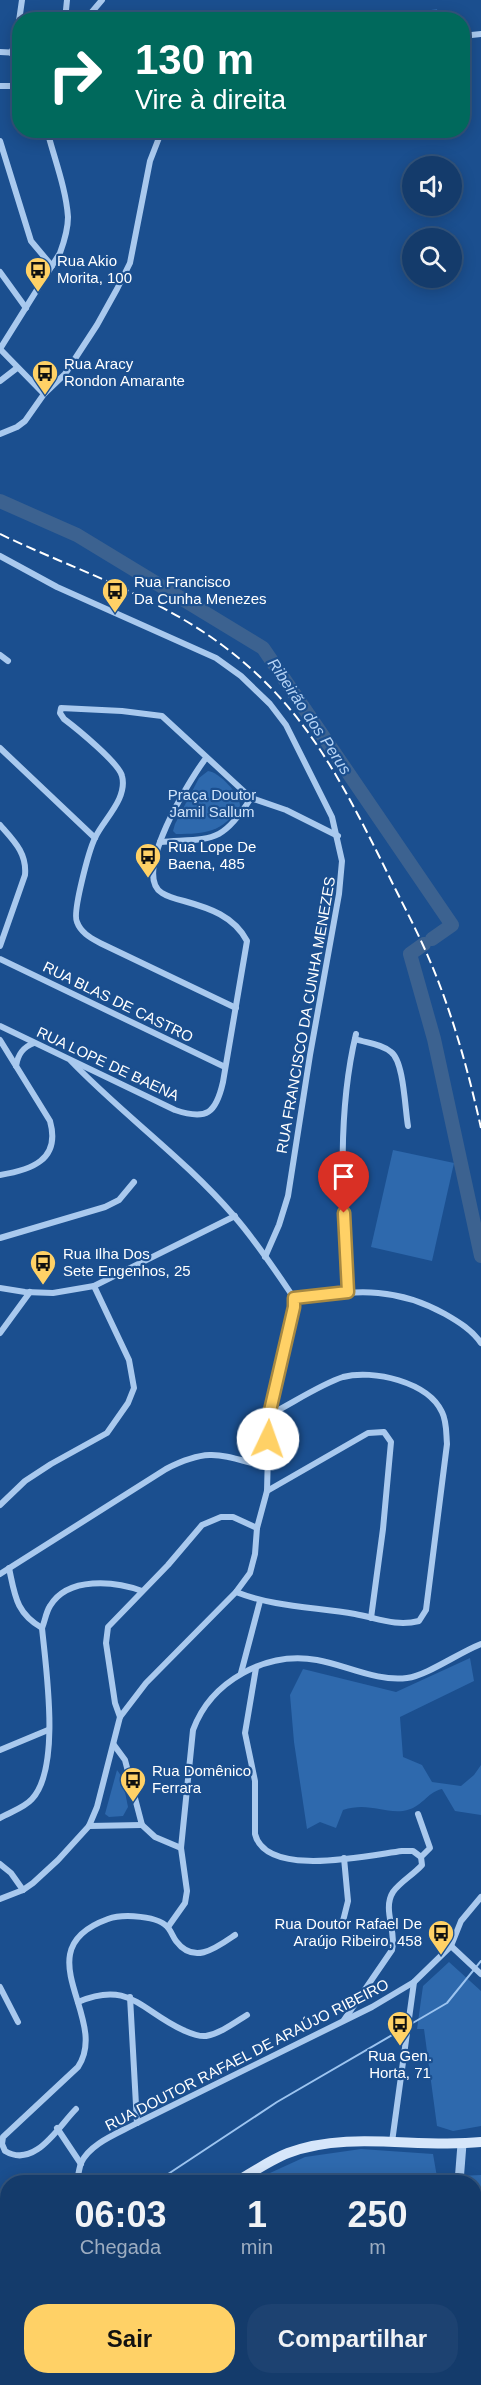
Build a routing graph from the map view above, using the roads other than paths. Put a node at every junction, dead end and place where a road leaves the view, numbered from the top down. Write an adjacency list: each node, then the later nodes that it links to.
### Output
1 (102, 0): 2 (street)
2 (92, 12)
3 (0, 52): 4 (street)
4 (11, 53)
5 (49, 138): 8 (street)
6 (159, 138): 14 (street)
7 (0, 141): 8 (street)
8 (52, 266): 10 (street)
9 (0, 272): 10 (street)
10 (26, 308): 11 (street)
11 (0, 349): 12 (street)
12 (16, 368): 13 (street); 14 (street)
13 (0, 381)
14 (44, 394): 15 (street)
15 (0, 434)
16 (0, 556): 23 (street, RUA FRANCISCO DA CUNHA MENEZES)
17 (0, 655): 18 (street)
18 (8, 661)
19 (0, 748): 24 (street)
20 (206, 758): 21 (street); 24 (street); 25 (street, RUA LOPE DE BAENA)
21 (250, 798): 23 (street); 25 (street)
22 (0, 825): 26 (street)
23 (338, 836): 40 (street, RUA FRANCISCO DA CUNHA MENEZES)
24 (95, 838): 28 (street)
25 (160, 842): 28 (street, RUA LOPE DE BAENA)
26 (0, 946)
27 (0, 959): 34 (street, RUA BLAS DE CASTRO)
28 (236, 1008): 34 (street, RUA LOPE DE BAENA)
29 (0, 1026): 31 (street, RUA LOPE DE BAENA)
30 (0, 1040): 33 (street)
31 (34, 1043): 32 (street, RUA LOPE DE BAENA); 33 (street)
32 (67, 1058): 34 (street, RUA LOPE DE BAENA); 38 (street)
33 (16, 1066): 36 (street)
34 (225, 1068)
35 (408, 1126): 44 (street)
36 (0, 1175)
37 (134, 1182): 39 (street)
38 (235, 1216): 40 (street); 41 (street)
39 (0, 1238)
40 (265, 1257): 45 (street)
41 (94, 1286): 43 (street); 51 (street)
42 (0, 1288): 43 (street)
43 (30, 1292): 46 (street)
44 (348, 1292): 45 (street); 47 (street)
45 (294, 1298): 48 (street)
46 (0, 1333)
47 (481, 1343)
48 (269, 1415): 49 (street); 58 (street)
49 (267, 1467): 50 (street); 53 (street)
50 (267, 1491): 52 (street); 58 (street)
51 (0, 1505)
52 (257, 1528): 55 (street); 56 (street)
53 (9, 1568): 54 (street); 59 (street)
54 (0, 1574)
55 (142, 1591): 59 (street); 63 (street)
56 (236, 1592): 57 (street); 63 (street)
57 (260, 1601): 58 (street); 62 (street)
58 (371, 1618)
59 (42, 1628): 64 (street)
60 (481, 1644): 61 (street)
61 (256, 1668): 62 (street); 73 (street)
62 (241, 1673): 71 (street)
63 (120, 1717): 65 (street)
64 (48, 1730): 66 (street); 68 (street)
65 (114, 1745): 69 (street); 70 (street)
66 (0, 1750)
67 (418, 1814): 72 (street)
68 (0, 1818)
69 (142, 1825): 70 (street); 71 (street)
70 (89, 1826): 75 (street)
71 (181, 1848): 79 (street)
72 (421, 1857): 73 (street); 88 (street)
73 (344, 1858): 78 (street)
74 (0, 1863): 75 (street)
75 (23, 1890): 77 (street)
76 (481, 1897): 81 (street, RUA DOUTOR RAFAEL DE ARAÚJO RIBEIRO)
77 (0, 1899)
78 (342, 1925)
79 (168, 1927): 80 (street); 86 (street)
80 (235, 1935)
81 (451, 1946): 82 (street); 83 (street, RUA DOUTOR RAFAEL DE ARAÚJO RIBEIRO)
82 (481, 1974)
83 (414, 1982): 88 (street, RUA DOUTOR RAFAEL DE ARAÚJO RIBEIRO); 93 (street)
84 (0, 1987): 89 (street)
85 (130, 1997): 86 (street); 87 (street); 91 (street)
86 (78, 2002): 92 (street)
87 (247, 2015)
88 (344, 2021): 91 (street, RUA DOUTOR RAFAEL DE ARAÚJO RIBEIRO)
89 (18, 2022)
90 (76, 2109): 92 (street)
91 (137, 2123): 96 (street, RUA DOUTOR RAFAEL DE ARAÚJO RIBEIRO)
92 (57, 2128): 96 (street)
93 (392, 2142): 95 (main road); 98 (main road)
94 (481, 2142): 95 (main road)
95 (462, 2144): 99 (street)
96 (81, 2164): 97 (street)
97 (79, 2175)
98 (249, 2175)
99 (460, 2175)

